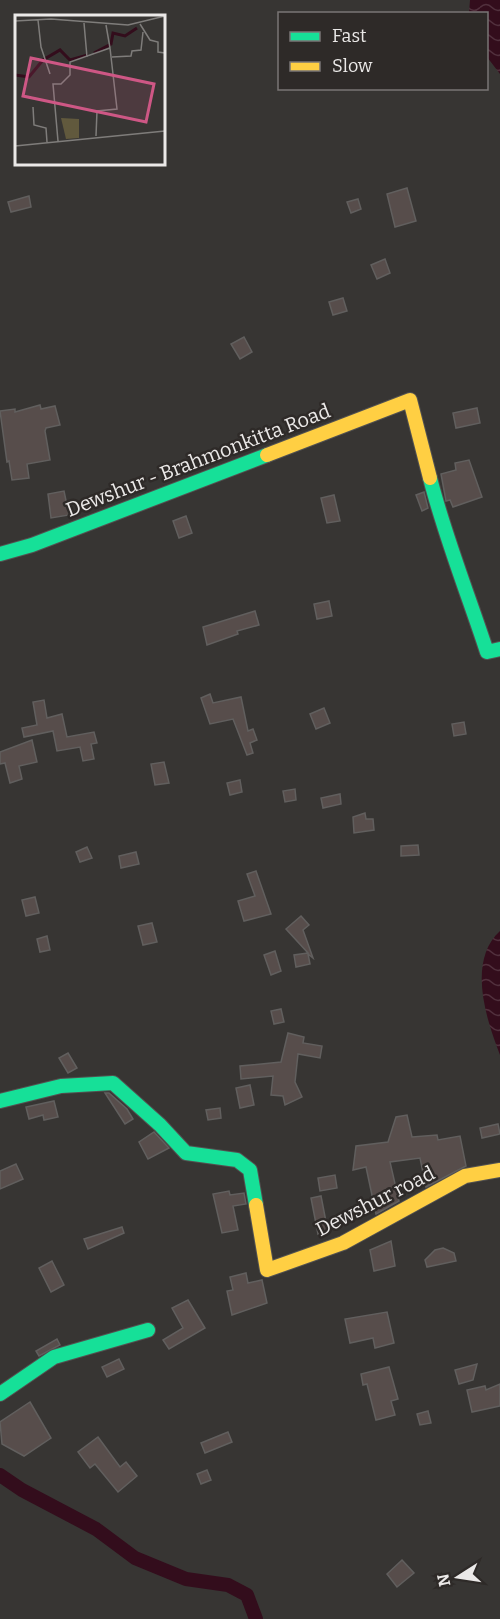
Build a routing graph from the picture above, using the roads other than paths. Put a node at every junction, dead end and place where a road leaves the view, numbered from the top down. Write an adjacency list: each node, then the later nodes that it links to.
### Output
1 (0, 554): 2 (street, Dewshur - Brahmonkitta Road)
2 (500, 649)
3 (0, 1101): 4 (street, Dewshur road)
4 (500, 1170)
5 (148, 1330): 6 (street)
6 (0, 1394)

